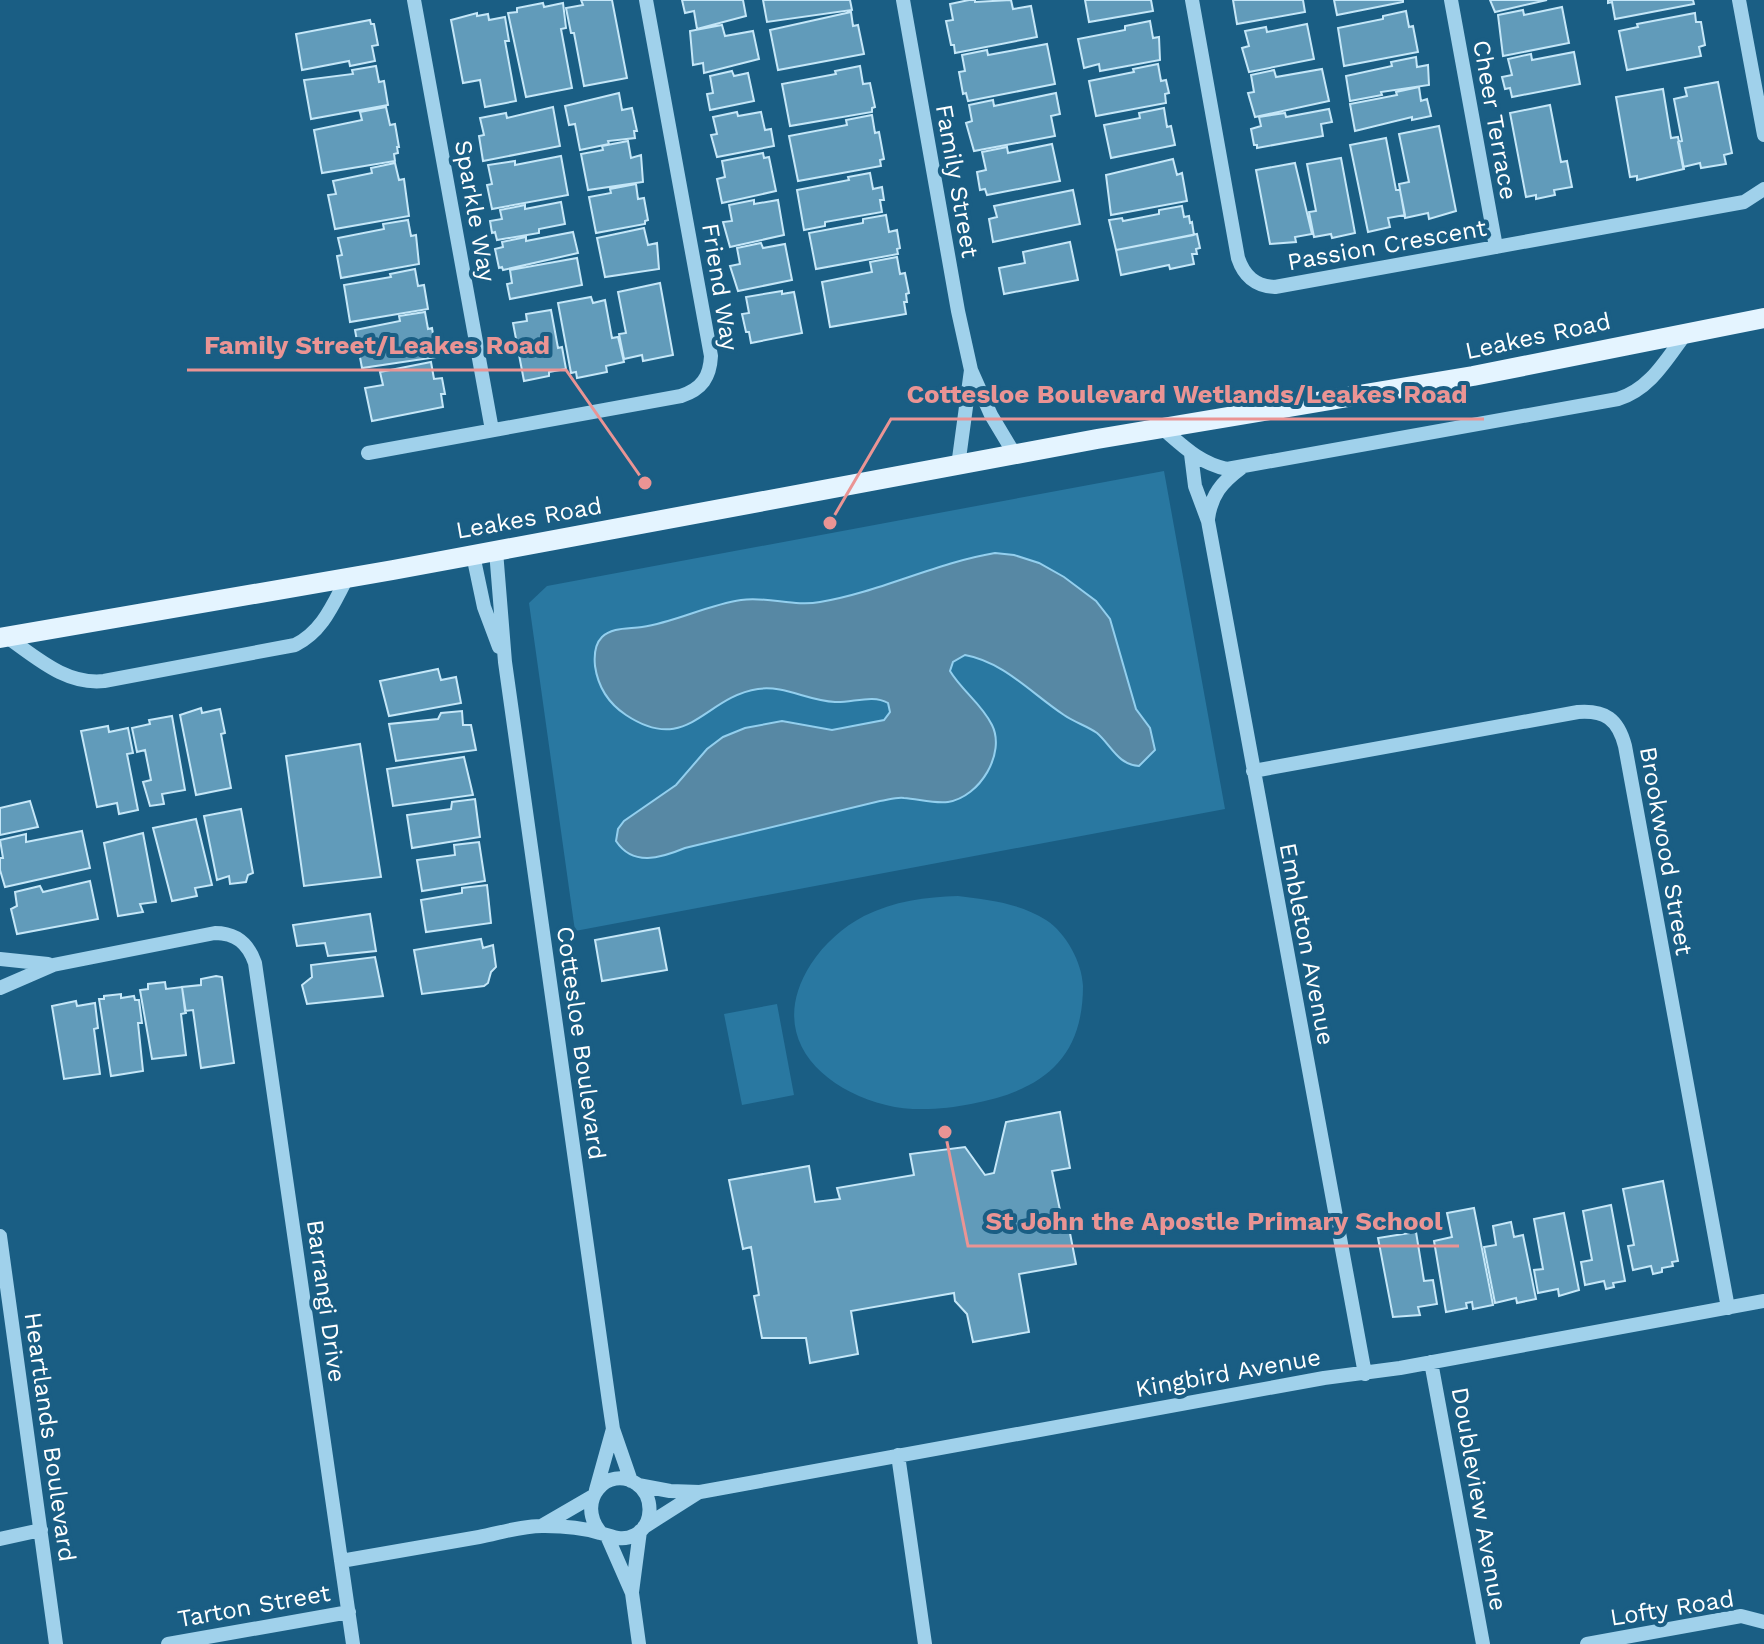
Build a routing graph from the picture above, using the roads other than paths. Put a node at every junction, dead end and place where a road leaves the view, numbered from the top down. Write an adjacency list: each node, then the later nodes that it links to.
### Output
1 (414, 0): 14 (street, Sparkle Way)
2 (646, 0): 14 (street, Friend Way)
3 (903, 0): 12 (street, Family Street)
4 (1192, 0): 9 (street, Passion Crescent)
5 (1451, 0): 9 (street, Cheer Terrace)
6 (1739, 0): 7 (street)
7 (1764, 135)
8 (1764, 189): 9 (street, Passion Crescent)
9 (1496, 247)
10 (1764, 318): 11 (main road, Leakes Road)
11 (1687, 332): 13 (main road, Leakes Road); 19 (street)
12 (971, 370): 17 (street, Family Street); 18 (street, Family Street)
13 (1162, 428): 16 (street); 17 (main road, Leakes Road)
14 (492, 430): 15 (street, Friend Way)
15 (368, 453)
16 (1191, 454): 19 (street); 20 (street, Embleton Avenue)
17 (1015, 455): 18 (main road, Leakes Road)
18 (958, 466): 21 (main road, Leakes Road)
19 (1242, 468): 20 (street)
20 (1208, 521): 26 (street, Embleton Avenue)
21 (496, 551): 22 (main road, Leakes Road); 25 (street, Cottesloe Boulevard)
22 (473, 555): 23 (main road, Leakes Road); 25 (street, Cottesloe Boulevard)
23 (347, 578): 24 (main road, Leakes Road); 24 (street)
24 (4, 638)
25 (505, 662): 35 (street, Cottesloe Boulevard)
26 (1253, 771): 32 (street, Brookwood Street); 34 (street, Embleton Avenue)
27 (0, 959): 28 (street)
28 (53, 965): 29 (street); 45 (street, Barrangi Drive)
29 (0, 988)
30 (0, 1236): 42 (street, Heartlands Boulevard)
31 (1764, 1301): 32 (street, Kingbird Avenue)
32 (1728, 1308): 33 (street, Kingbird Avenue)
33 (1431, 1362): 34 (street, Kingbird Avenue); 54 (street, Doubleview Avenue)
34 (1365, 1374): 36 (street, Kingbird Avenue)
35 (613, 1429): 37 (street, Cottesloe Boulevard); 39 (street, Cottesloe Boulevard)
36 (898, 1455): 38 (street, Kingbird Avenue); 53 (street)
37 (635, 1483): 38 (street, Kingbird Avenue); 39 (street); 41 (street)
38 (700, 1492): 41 (street, Kingbird Avenue)
39 (595, 1493): 40 (street); 43 (street)
40 (542, 1525): 43 (street); 45 (street)
41 (642, 1529): 43 (street); 46 (street)
42 (41, 1530): 44 (street); 49 (street, Heartlands Boulevard)
43 (604, 1534): 46 (street)
44 (0, 1539)
45 (341, 1561): 47 (street, Barrangi Drive)
46 (632, 1593): 52 (street)
47 (349, 1612): 50 (street, Tarton Street); 51 (street, Barrangi Drive)
48 (1764, 1622): 55 (street, Lofty Road)
49 (56, 1644)
50 (168, 1644)
51 (353, 1644)
52 (639, 1644)
53 (925, 1644)
54 (1483, 1644)
55 (1587, 1644)

